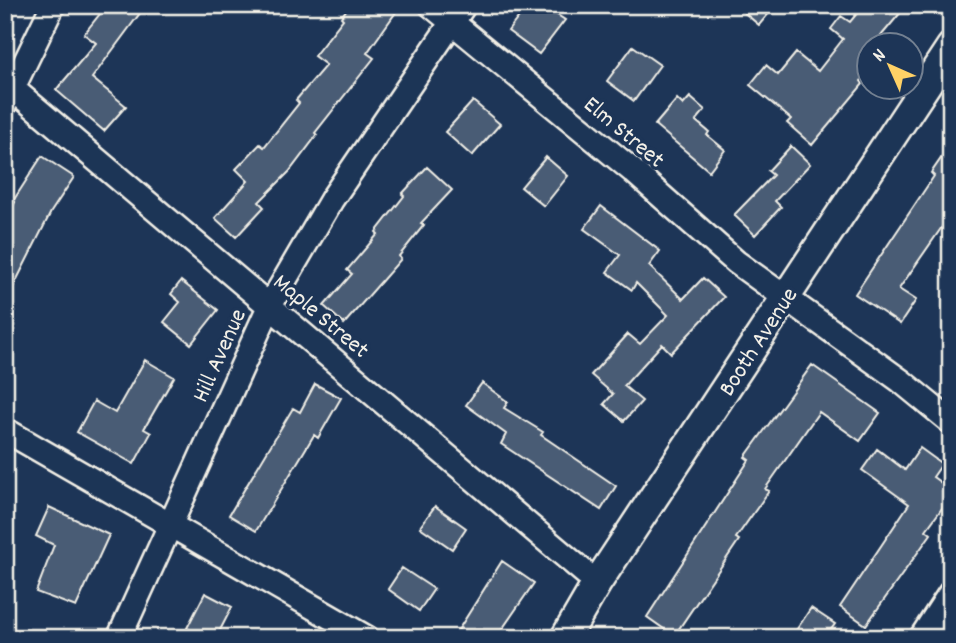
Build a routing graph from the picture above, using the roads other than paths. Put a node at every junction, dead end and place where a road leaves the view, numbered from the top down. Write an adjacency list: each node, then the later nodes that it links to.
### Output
1 (53, 5): 5 (street)
2 (431, 5): 3 (street, Elm Street)
3 (458, 14): 6 (street, Elm Street); 7 (street, Hill Avenue)
4 (951, 47): 6 (street, Booth Avenue)
5 (9, 97): 7 (street, Maple Street)
6 (786, 298): 8 (street, Elm Street); 11 (street, Booth Avenue)
7 (270, 305): 10 (street, Hill Avenue); 11 (street, Maple Street)
8 (951, 422)
9 (5, 430): 10 (street)
10 (170, 525): 13 (street, Hill Avenue); 14 (street)
11 (597, 583): 15 (street, Booth Avenue)
12 (951, 592): 16 (street)
13 (119, 638)
14 (367, 638)
15 (565, 638)
16 (921, 638)

